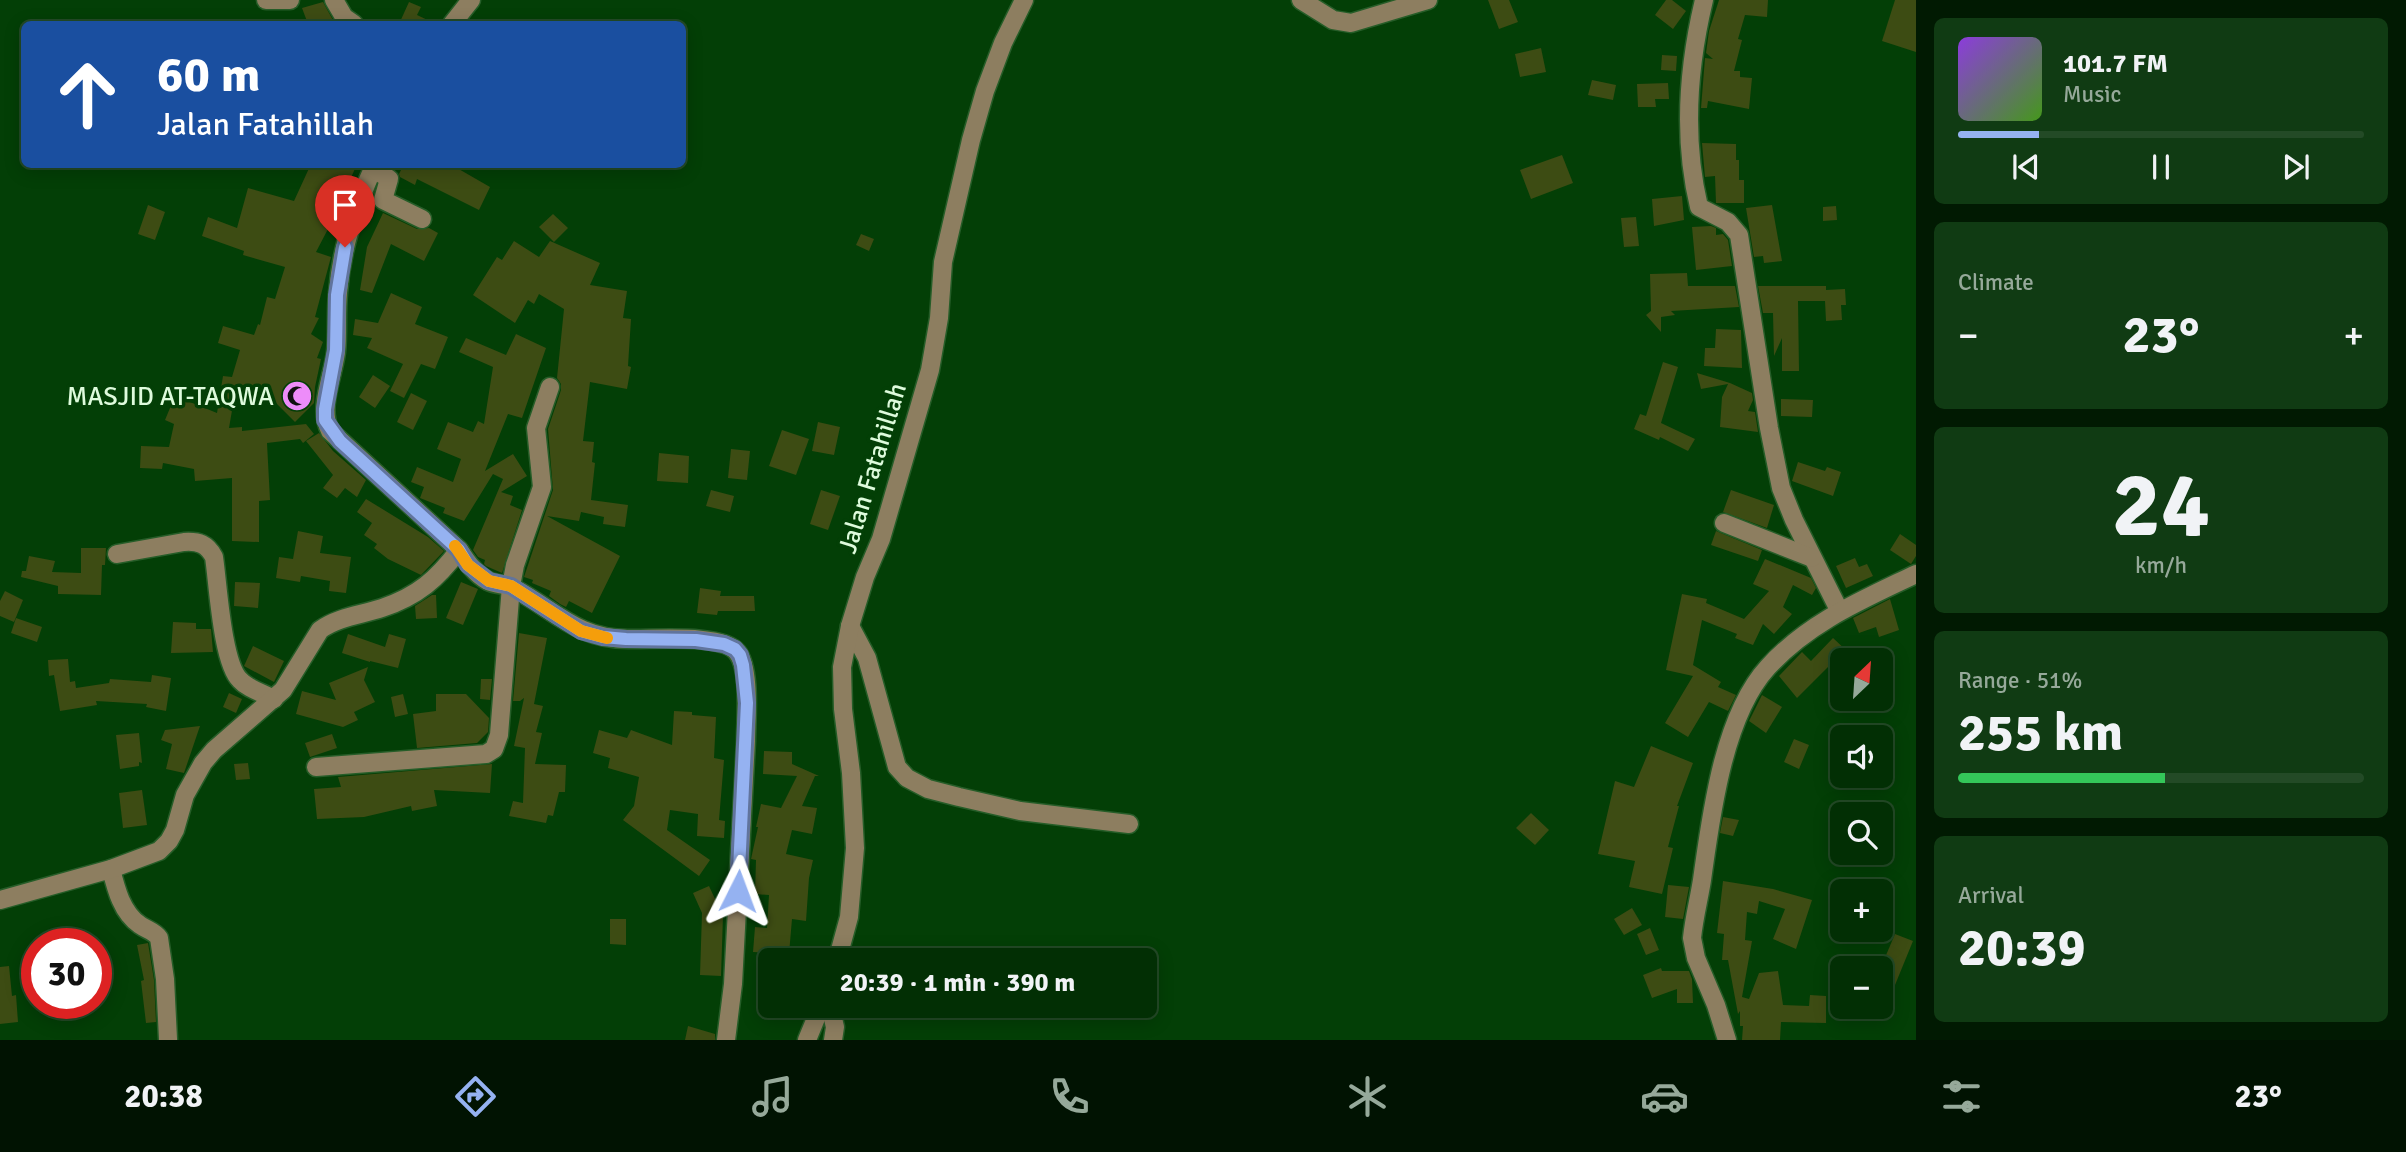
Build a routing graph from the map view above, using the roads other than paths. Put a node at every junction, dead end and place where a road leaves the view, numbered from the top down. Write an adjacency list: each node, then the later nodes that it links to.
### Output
1 (266, 0): 2 (street)
2 (290, 0)
3 (334, 0): 9 (street)
4 (471, 0): 10 (street)
5 (1024, 0): 22 (street, Jalan Fatahillah)
6 (1301, 0): 7 (street)
7 (1428, 0)
8 (1704, 0): 18 (street)
9 (350, 21)
10 (454, 21)
11 (373, 168): 16 (street)
12 (376, 168): 13 (street)
13 (422, 219)
14 (550, 387): 20 (street)
15 (1724, 523): 18 (street)
16 (459, 550): 20 (street); 23 (street)
17 (117, 554): 23 (street)
18 (1812, 558): 21 (street)
19 (1916, 574): 21 (street)
20 (511, 586): 24 (street); 32 (street)
21 (1839, 610): 35 (street)
22 (850, 626): 25 (street); 28 (street, Jalan Fatahillah)
23 (274, 699): 26 (street)
24 (316, 767)
25 (1129, 824)
26 (111, 869): 27 (street); 31 (street)
27 (0, 900)
28 (841, 948)
29 (816, 1018): 33 (street)
30 (833, 1018): 34 (street)
31 (168, 1040)
32 (726, 1040)
33 (807, 1040)
34 (833, 1040)
35 (1727, 1040)

